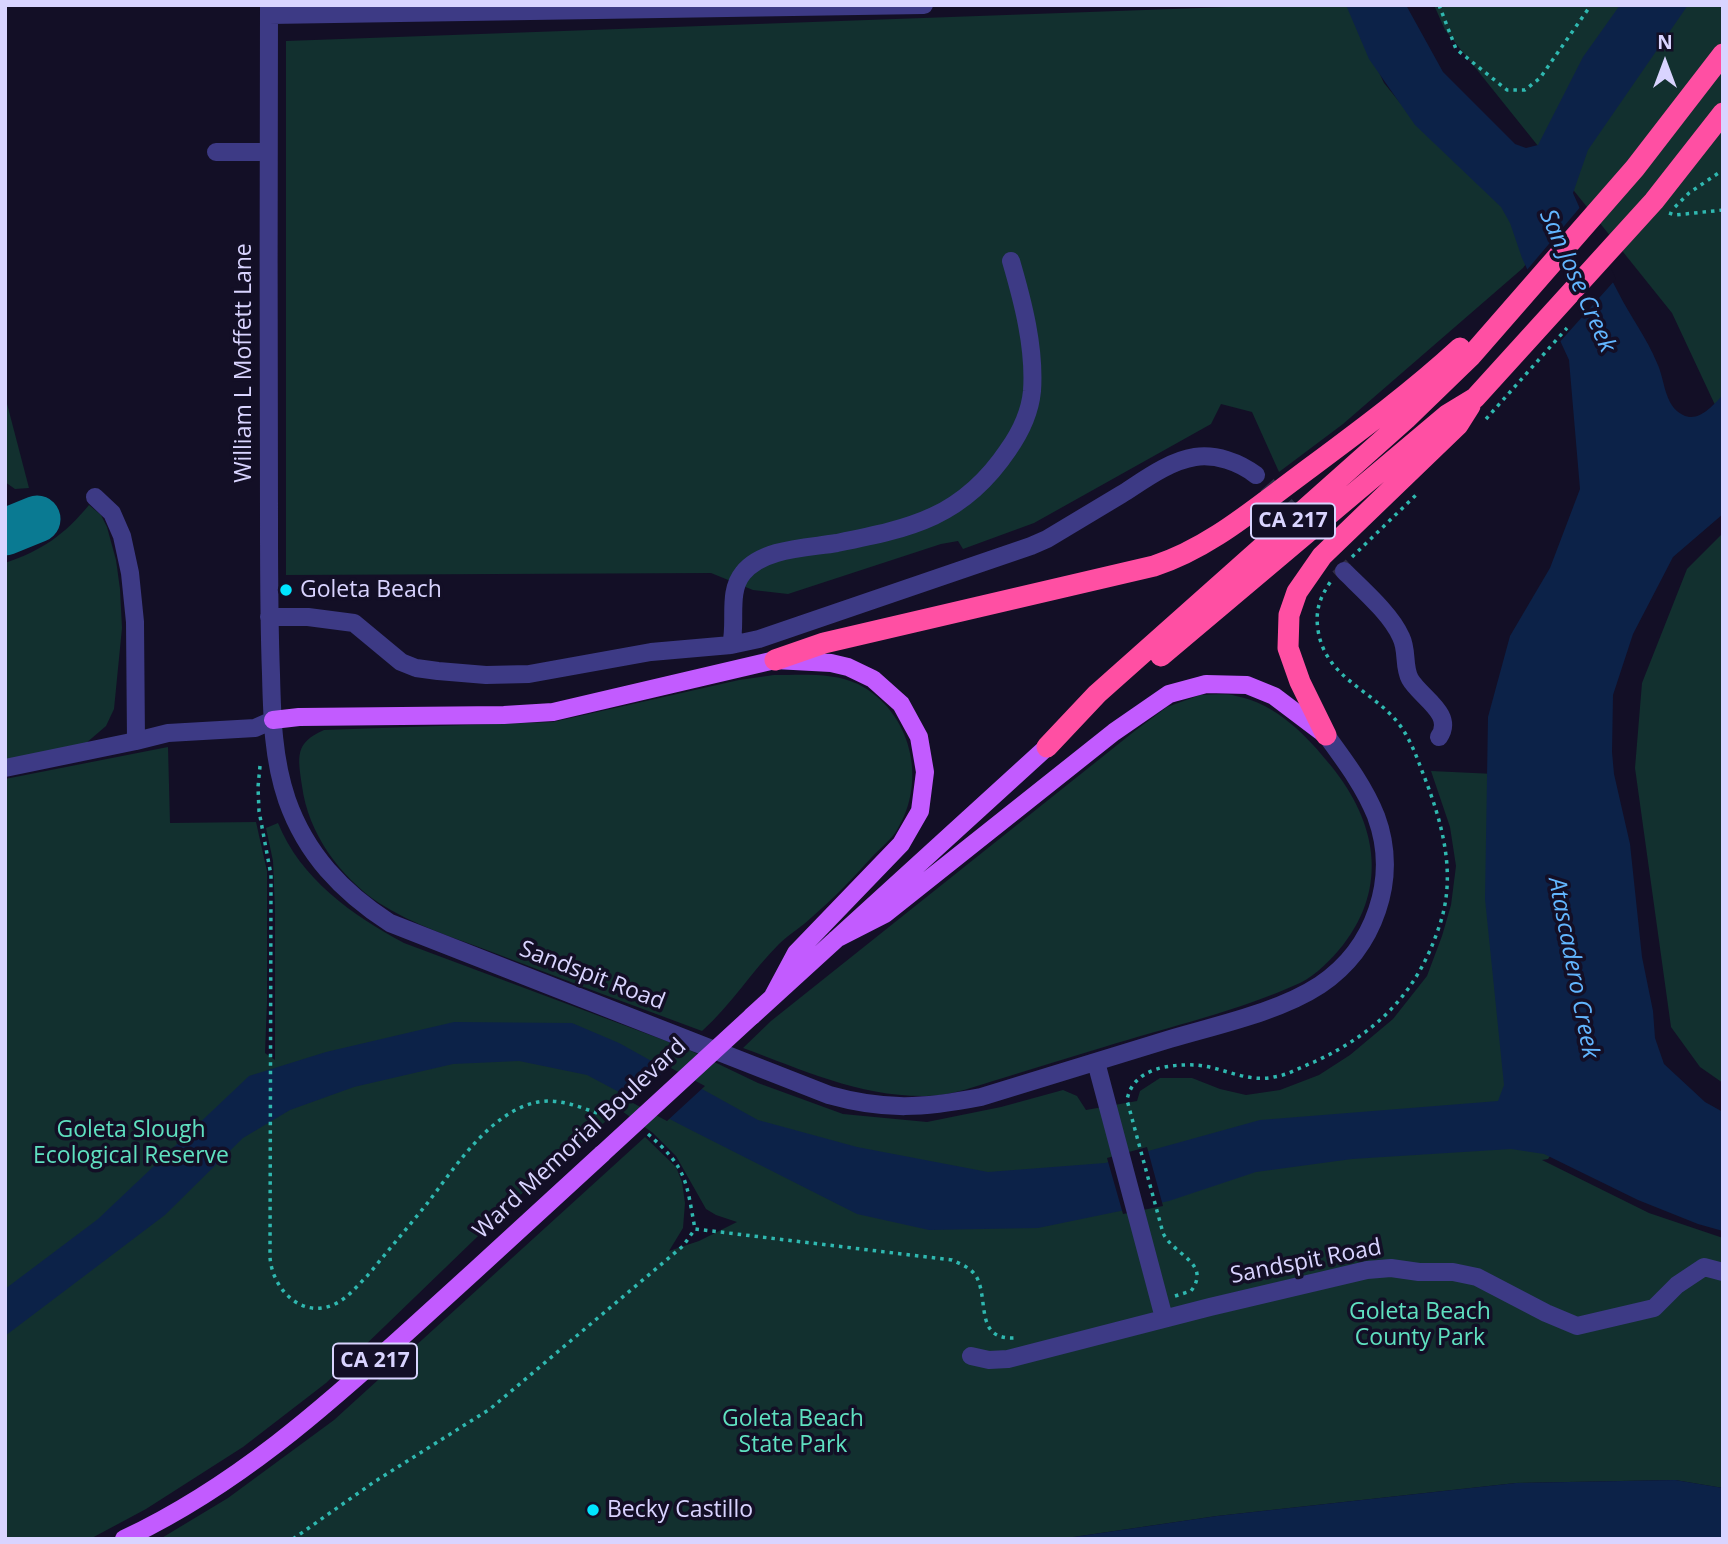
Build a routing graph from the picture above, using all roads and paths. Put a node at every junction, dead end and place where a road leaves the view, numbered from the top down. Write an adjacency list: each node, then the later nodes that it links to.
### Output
1 (924, 5): 5 (street)
2 (1440, 5): 3 (path)
3 (1591, 5)
4 (528, 8): 5 (street); 6 (street)
5 (611, 8)
6 (433, 9): 7 (street)
7 (269, 10): 11 (street, William L Moffett Lane)
8 (1723, 54): 16 (highway, Ward Memorial Boulevard / CA 217)
9 (1723, 113): 13 (highway, Ward Memorial Boulevard / CA 217)
10 (216, 152): 11 (street)
11 (268, 152): 21 (street, William L Moffett Lane)
12 (1723, 170): 13 (path)
13 (1663, 210): 14 (path); 17 (highway, Ward Memorial Boulevard / CA 217)
14 (1723, 210)
15 (1011, 261): 22 (street)
16 (1530, 287): 23 (highway); 28 (highway, Ward Memorial Boulevard / CA 217)
17 (1475, 398): 25 (highway); 28 (highway, Ward Memorial Boulevard / CA 217)
18 (1256, 475): 22 (street)
19 (95, 497): 27 (street)
20 (1345, 571): 26 (street)
21 (269, 617): 22 (street); 24 (street, William L Moffett Lane)
22 (732, 645)
23 (775, 660): 24 (main road); 32 (main road)
24 (273, 720): 27 (street); 33 (street, Sandspit Road)
25 (1326, 735): 31 (main road); 33 (street, Sandspit Road)
26 (1439, 737)
27 (136, 741): 30 (street)
28 (1047, 747): 31 (main road, Ward Memorial Boulevard / CA 217)
29 (261, 762): 35 (path)
30 (5, 768)
31 (836, 939): 32 (main road, Ward Memorial Boulevard / CA 217)
32 (773, 996): 43 (main road, Ward Memorial Boulevard / CA 217, bridge)
33 (1096, 1062): 40 (street)
34 (1131, 1088): 39 (path)
35 (619, 1121)
36 (640, 1130): 37 (path)
37 (695, 1229): 41 (path); 44 (path)
38 (1723, 1272): 40 (street, Sandspit Road)
39 (1191, 1291)
40 (1164, 1318): 42 (street, Sandspit Road)
41 (1025, 1335)
42 (971, 1356)
43 (124, 1539)
44 (293, 1539)

